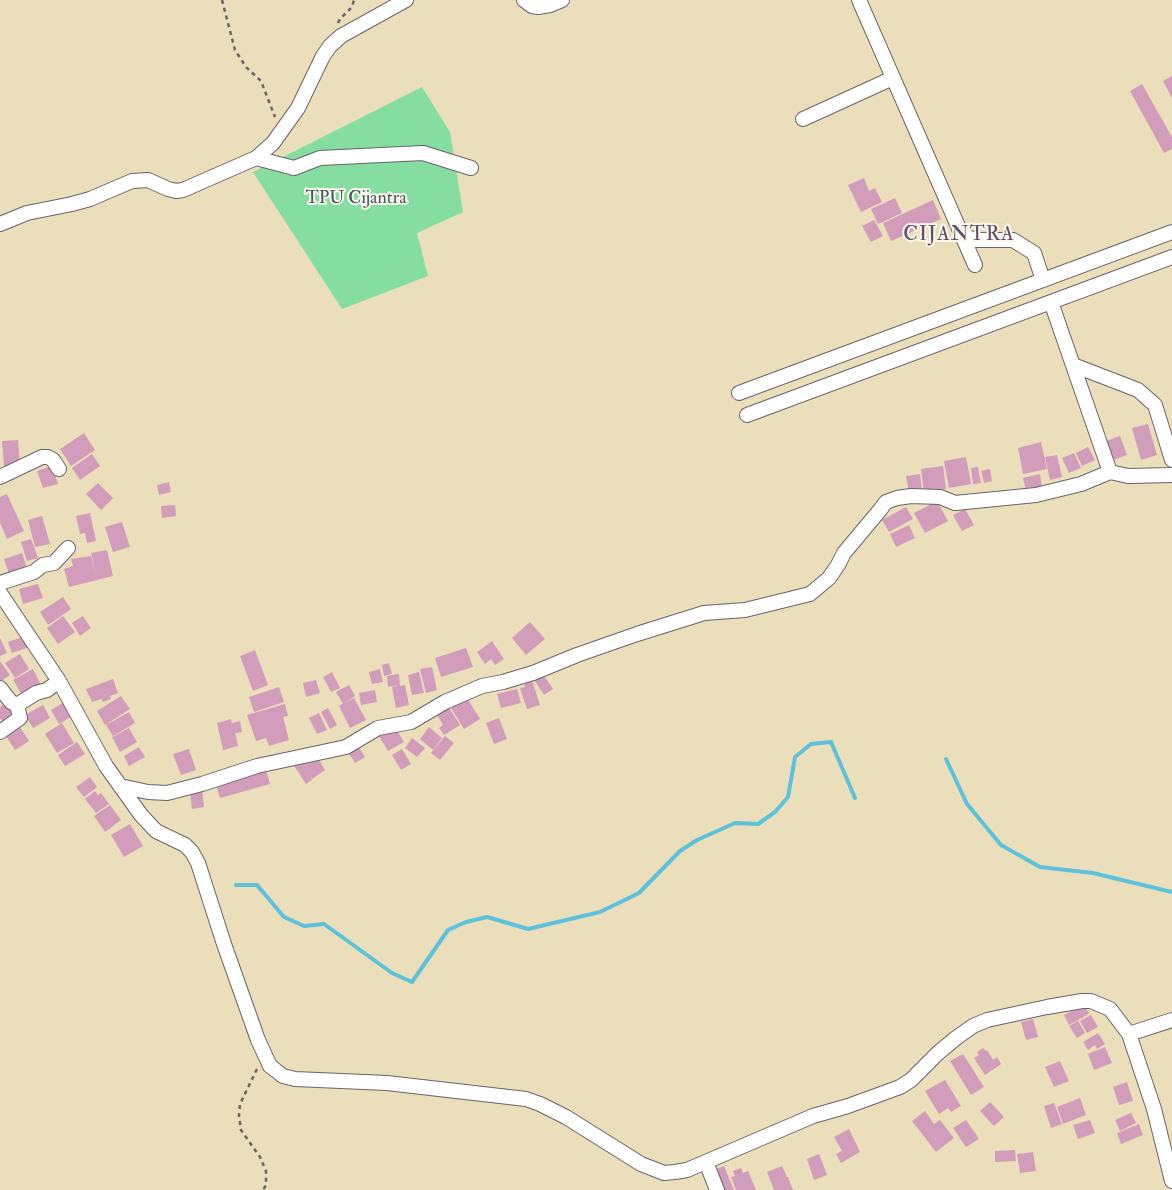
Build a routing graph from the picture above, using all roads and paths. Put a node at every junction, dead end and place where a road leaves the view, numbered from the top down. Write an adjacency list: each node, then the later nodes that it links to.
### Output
1 (222, 0): 8 (path)
2 (406, 0): 8 (street)
3 (524, 0): 4 (street)
4 (562, 0)
5 (859, 0): 6 (street)
6 (893, 78): 7 (street); 12 (street)
7 (803, 119)
8 (282, 132): 9 (street)
9 (256, 158): 10 (street); 11 (street)
10 (470, 168)
11 (0, 224)
12 (960, 232): 16 (street); 18 (street)
13 (1172, 232): 14 (street)
14 (1130, 248): 17 (street); 18 (street)
15 (1172, 257): 17 (street)
16 (975, 265)
17 (1138, 270): 19 (street)
18 (1044, 280): 20 (street)
19 (1051, 302): 21 (street); 22 (street)
20 (904, 332): 21 (street); 23 (street)
21 (912, 354): 24 (street)
22 (1073, 365): 25 (street); 27 (street)
23 (739, 393)
24 (747, 415)
25 (1172, 460)
26 (59, 470): 29 (street)
27 (1110, 472): 28 (street); 37 (street)
28 (1172, 475)
29 (0, 477)
30 (68, 548): 31 (street)
31 (0, 583)
32 (0, 593): 33 (street)
33 (59, 681): 35 (street); 37 (street)
34 (0, 688): 35 (street)
35 (17, 705): 36 (street)
36 (0, 732)
37 (120, 786): 40 (street)
38 (1172, 1020): 39 (street)
39 (1129, 1034): 41 (street); 42 (street)
40 (264, 1054): 41 (street); 43 (path)
41 (706, 1162): 44 (street)
42 (1172, 1181)
43 (263, 1190)
44 (717, 1190)

